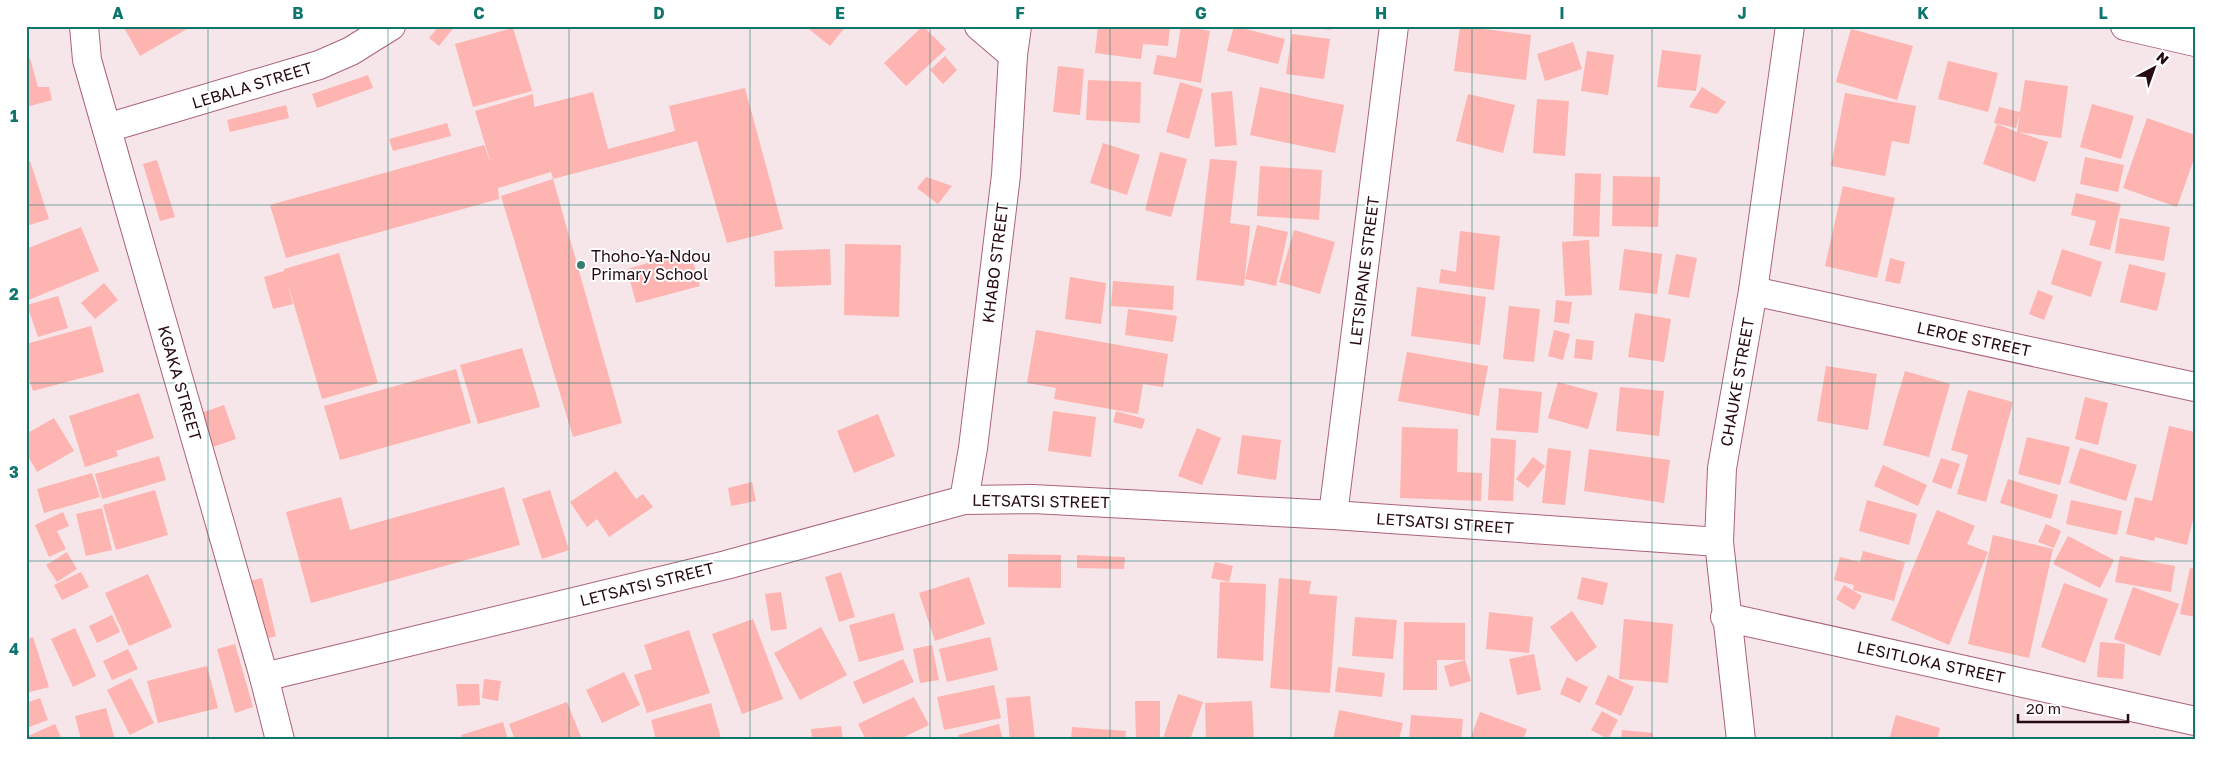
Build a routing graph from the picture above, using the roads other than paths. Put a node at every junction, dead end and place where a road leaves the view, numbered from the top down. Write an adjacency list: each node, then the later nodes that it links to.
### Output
1 (84, 26): 10 (street, KGAKA STREET)
2 (391, 26): 10 (street, LEBALA STREET)
3 (979, 26): 9 (street)
4 (1017, 26): 9 (street, KHABO STREET)
5 (1394, 26): 14 (street, LETSIPANE STREET)
6 (1790, 26): 11 (street, CHAUKE STREET)
7 (2125, 26): 8 (street)
8 (2195, 42)
9 (1013, 55): 13 (street, KHABO STREET)
10 (107, 128): 17 (street, KGAKA STREET)
11 (1753, 291): 12 (street, LEROE STREET); 15 (street, CHAUKE STREET)
12 (2195, 387)
13 (964, 500): 14 (street, LETSATSI STREET); 17 (street, LETSATSI STREET)
14 (1334, 515): 15 (street, LETSATSI STREET)
15 (1719, 542): 16 (street, CHAUKE STREET)
16 (1726, 617): 18 (street, LESITLOKA STREET); 20 (street, CHAUKE STREET)
17 (264, 677): 19 (street, KGAKA STREET)
18 (2195, 721)
19 (280, 740)
20 (1741, 740)

